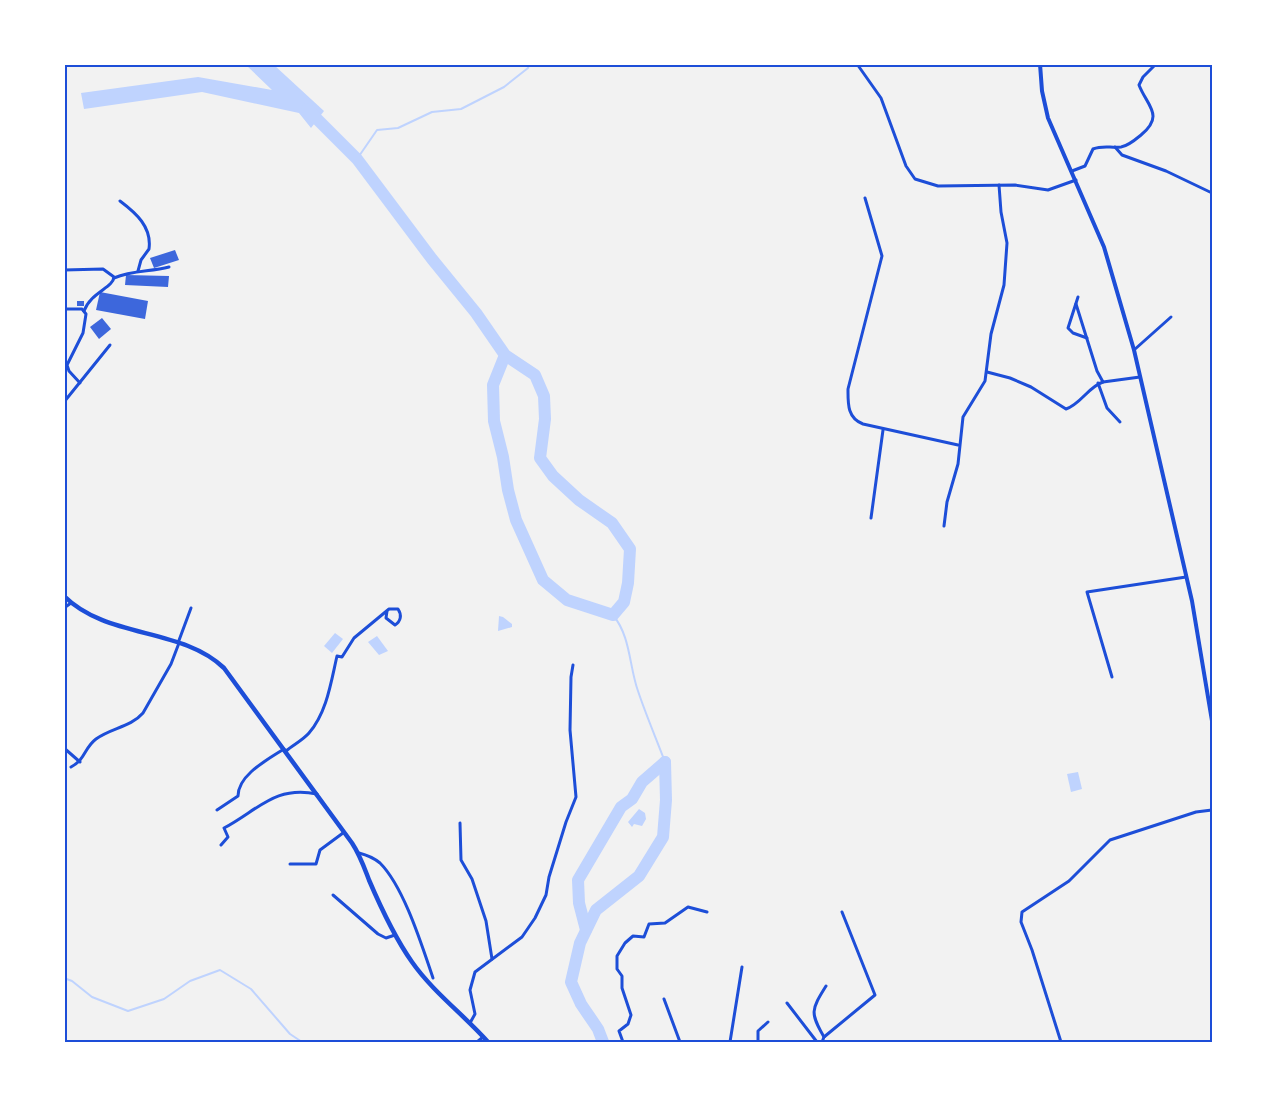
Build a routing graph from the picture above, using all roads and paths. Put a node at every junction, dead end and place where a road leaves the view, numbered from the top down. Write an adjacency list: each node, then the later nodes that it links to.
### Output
1 (857, 64): 7 (street)
2 (1040, 64): 5 (street)
3 (1156, 64): 4 (street)
4 (1114, 147): 5 (street); 8 (street)
5 (1072, 171): 6 (street)
6 (1076, 180): 7 (street); 22 (street)
7 (999, 185): 23 (street)
8 (1212, 193)
9 (865, 198): 29 (street)
10 (120, 201): 13 (street)
11 (169, 267): 13 (street)
12 (64, 270): 14 (street)
13 (138, 271): 14 (street)
14 (114, 278): 18 (street)
15 (1078, 297): 16 (street)
16 (1076, 304): 20 (street); 20 (street)
17 (64, 309): 18 (street)
18 (84, 311): 26 (street)
19 (1171, 317): 22 (street)
20 (1087, 338): 25 (street)
21 (110, 345): 26 (street)
22 (1134, 350): 24 (street)
23 (987, 372): 25 (street); 30 (street)
24 (1140, 377): 25 (street); 33 (street)
25 (1101, 382): 28 (street)
26 (80, 383): 27 (street)
27 (64, 402)
28 (1120, 422)
29 (883, 430): 30 (street); 31 (street)
30 (958, 445): 32 (street)
31 (871, 518)
32 (944, 526)
33 (1186, 577): 41 (street); 42 (street)
34 (64, 596): 35 (highway)
35 (71, 603): 36 (street); 39 (highway)
36 (64, 608)
37 (191, 608): 39 (street)
38 (387, 611): 38 (street); 44 (street)
39 (178, 643): 44 (highway); 45 (street)
40 (573, 665): 59 (street)
41 (1112, 677)
42 (1212, 721)
43 (64, 748): 45 (street)
44 (285, 750): 47 (highway); 48 (street)
45 (81, 762): 46 (street)
46 (71, 767)
47 (319, 795): 51 (highway); 52 (street)
48 (217, 810)
49 (1212, 810): 77 (street)
50 (460, 823): 59 (street)
51 (345, 832): 53 (highway); 54 (street)
52 (221, 845)
53 (359, 853): 58 (highway); 61 (street)
54 (291, 864)
55 (333, 895): 58 (street)
56 (707, 912): 71 (street)
57 (842, 912): 68 (street)
58 (395, 935): 66 (highway)
59 (492, 960): 66 (street)
60 (742, 967): 73 (street)
61 (433, 978)
62 (826, 986): 68 (street)
63 (664, 999): 72 (street)
64 (787, 1003): 75 (street)
65 (768, 1022): 74 (street)
66 (470, 1023): 67 (highway)
67 (483, 1037): 69 (street); 70 (highway)
68 (824, 1037): 76 (street)
69 (477, 1042)
70 (488, 1042)
71 (623, 1042)
72 (680, 1042)
73 (730, 1042)
74 (758, 1042)
75 (817, 1042)
76 (822, 1042)
77 (1061, 1042)

